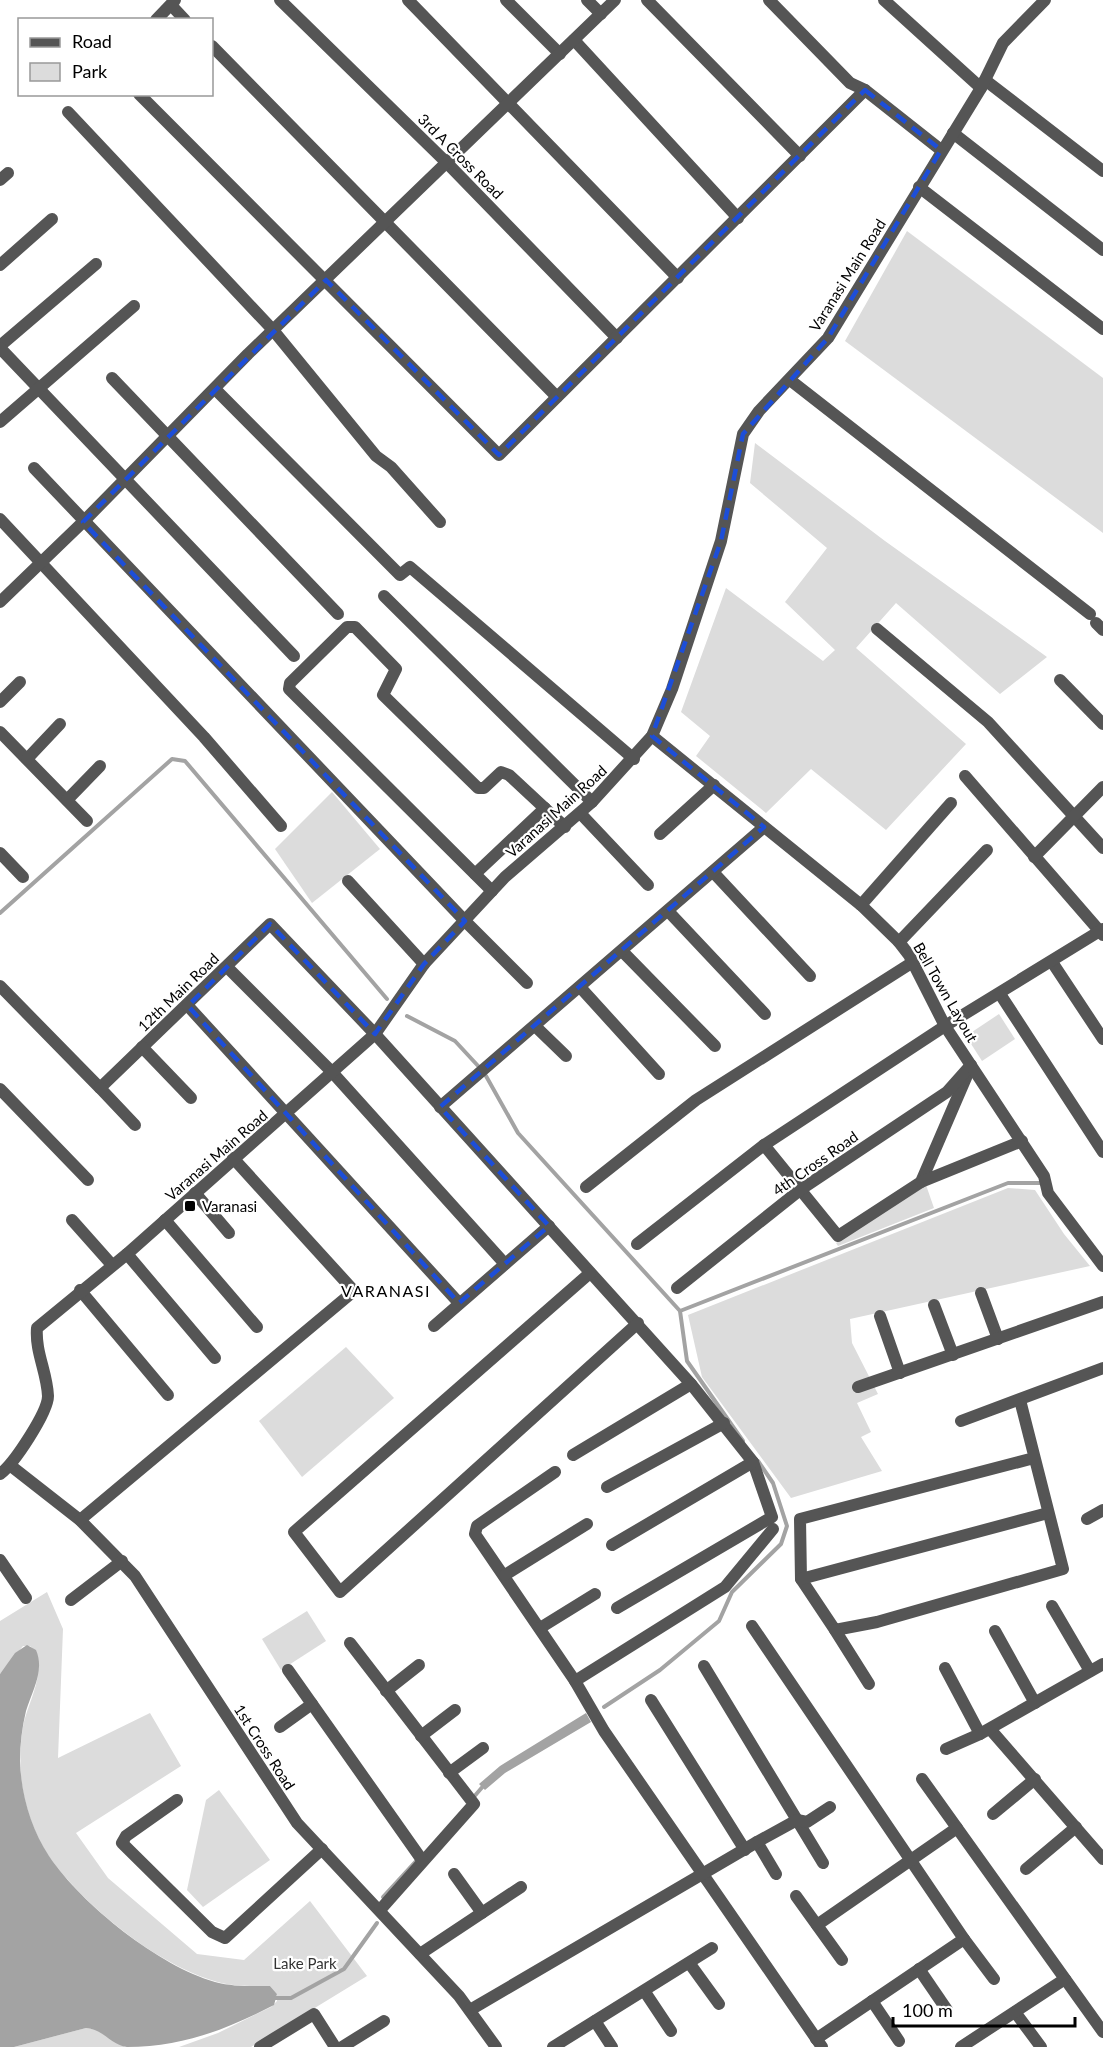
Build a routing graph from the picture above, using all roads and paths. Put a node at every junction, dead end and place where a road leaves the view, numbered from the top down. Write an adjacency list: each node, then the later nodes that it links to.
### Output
1 (280, 0): 25 (street, 3rd A Cross Road)
2 (408, 0): 20 (street)
3 (506, 0): 16 (street)
4 (587, 0): 11 (street)
5 (615, 0): 11 (street)
6 (647, 0): 24 (street)
7 (769, 0): 18 (street)
8 (884, 0): 17 (street)
9 (1045, 0): 17 (street, Varanasi Main Road)
10 (173, 2): 12 (street); 13 (street)
11 (601, 14): 14 (street)
12 (158, 18)
13 (184, 18)
14 (574, 40): 16 (street); 28 (street)
15 (213, 47): 30 (street)
16 (560, 54): 20 (street)
17 (983, 84): 22 (street, Varanasi Main Road); 26 (street)
18 (865, 90): 23 (street); 24 (street)
19 (141, 96): 35 (street)
20 (508, 104): 25 (street); 34 (street)
21 (68, 112): 38 (street)
22 (953, 133): 23 (street, Varanasi Main Road); 31 (street)
23 (941, 150): 27 (street, Varanasi Main Road)
24 (800, 156): 28 (street)
25 (447, 163): 30 (street); 39 (street, 3rd A Cross Road)
26 (1103, 171)
27 (919, 187): 37 (street); 42 (street, Varanasi Main Road)
28 (738, 218): 34 (street)
29 (52, 219): 33 (street)
30 (386, 222): 35 (street); 45 (street)
31 (1103, 250)
32 (96, 264): 40 (street)
33 (0, 265)
34 (678, 278): 39 (street)
35 (326, 280): 38 (street); 45 (street)
36 (134, 306): 44 (street)
37 (1103, 329)
38 (273, 330): 43 (street); 52 (street)
39 (616, 338): 45 (street)
40 (0, 347): 44 (street)
41 (112, 378): 47 (street)
42 (790, 380): 57 (street); 66 (street, Varanasi Main Road)
43 (215, 389): 47 (street); 68 (street)
44 (40, 390): 46 (street); 49 (street)
45 (556, 397)
46 (0, 422)
47 (168, 436): 49 (street); 56 (street)
48 (34, 468): 51 (street)
49 (125, 479): 51 (street); 59 (street)
50 (0, 519): 53 (street)
51 (83, 522): 53 (street); 96 (street)
52 (440, 522)
53 (40, 561): 55 (street); 80 (street)
54 (384, 596): 74 (street)
55 (0, 602)
56 (338, 614)
57 (1096, 622)
58 (877, 629): 78 (street)
59 (294, 656)
60 (1060, 680): 64 (street)
61 (20, 682): 62 (street)
62 (0, 702)
63 (60, 724): 67 (street)
64 (1103, 724)
65 (0, 732): 67 (street)
66 (652, 736): 68 (street, Varanasi Main Road); 71 (street, Bell Town Layout)
67 (27, 759): 73 (street)
68 (634, 759): 74 (street, Varanasi Main Road)
69 (100, 766): 73 (street)
70 (965, 776): 87 (street)
71 (714, 785): 82 (street, Bell Town Layout); 83 (street)
72 (1103, 787): 78 (street)
73 (67, 800): 79 (street)
74 (592, 802): 77 (street, Varanasi Main Road)
75 (951, 803): 94 (street)
76 (545, 808): 81 (street); 89 (street); 89 (street)
77 (580, 813): 81 (street, Varanasi Main Road); 92 (street)
78 (1072, 817): 84 (street); 87 (street)
79 (87, 821)
80 (281, 826)
81 (565, 827): 93 (street, Varanasi Main Road)
82 (764, 827): 88 (street); 94 (street, Bell Town Layout)
83 (660, 834)
84 (1103, 848)
85 (987, 850): 98 (street)
86 (0, 852): 90 (street)
87 (1034, 857): 97 (street)
88 (713, 872): 95 (street); 104 (street)
89 (475, 874): 93 (street)
90 (23, 877)
91 (348, 881): 102 (street)
92 (648, 885)
93 (492, 891): 96 (street, Varanasi Main Road)
94 (861, 905): 98 (street, Bell Town Layout)
95 (668, 911): 99 (street); 110 (street)
96 (465, 921): 102 (street, Varanasi Main Road); 105 (street)
97 (1102, 932): 101 (street)
98 (899, 942): 100 (street, Bell Town Layout)
99 (622, 951): 107 (street); 115 (street)
100 (913, 962): 112 (street, Bell Town Layout); 133 (street)
101 (1052, 962): 108 (street); 114 (street)
102 (424, 964): 113 (street, Varanasi Main Road)
103 (227, 967): 109 (street, 12th Main Road); 113 (street, 12th Main Road); 119 (street)
104 (810, 976)
105 (527, 983)
106 (0, 986): 121 (street)
107 (580, 987): 111 (street); 120 (street)
108 (1000, 994): 112 (street); 129 (street)
109 (188, 1006): 116 (street, 12th Main Road); 125 (street)
110 (765, 1014)
111 (535, 1026): 117 (street); 124 (street)
112 (945, 1026): 118 (street, Bell Town Layout); 128 (street)
113 (375, 1034): 119 (street, Varanasi Main Road); 124 (street)
114 (1103, 1039)
115 (715, 1046)
116 (142, 1047): 121 (street, 12th Main Road); 123 (street)
117 (566, 1056)
118 (971, 1065): 127 (street, Bell Town Layout); 132 (street); 134 (street, 4th Cross Road)
119 (332, 1072): 125 (street, Varanasi Main Road); 142 (street)
120 (659, 1074)
121 (100, 1088): 126 (street)
122 (0, 1089): 131 (street)
123 (191, 1098)
124 (440, 1107): 138 (street)
125 (287, 1114): 130 (street, Varanasi Main Road); 150 (street)
126 (135, 1125)
127 (1022, 1141): 132 (street); 144 (street, Bell Town Layout)
128 (764, 1145): 134 (street); 140 (street)
129 (1103, 1152)
130 (233, 1158): 135 (street, Varanasi Main Road); 177 (street)
131 (88, 1180)
132 (921, 1182): 134 (street)
133 (586, 1187)
134 (800, 1190): 146 (street, 4th Cross Road)
135 (195, 1193): 137 (street, Varanasi Main Road); 139 (street)
136 (72, 1220): 143 (street)
137 (165, 1220): 141 (street, Varanasi Main Road); 155 (street)
138 (549, 1226): 142 (street); 145 (street)
139 (229, 1233)
140 (637, 1244)
141 (127, 1254): 143 (street, Varanasi Main Road); 158 (street)
142 (505, 1264): 150 (street)
143 (112, 1265): 147 (street, Varanasi Main Road)
144 (1103, 1266)
145 (590, 1273): 153 (street); 153 (street)
146 (677, 1288)
147 (81, 1290): 163 (street); 170 (street, Varanasi Main Road)
148 (981, 1293): 156 (street)
149 (1103, 1302): 156 (street)
150 (459, 1303): 154 (street)
151 (934, 1305): 157 (street)
152 (880, 1316): 160 (street)
153 (638, 1323): 161 (street)
154 (434, 1326)
155 (257, 1327)
156 (998, 1339): 157 (street)
157 (953, 1355): 160 (street)
158 (215, 1358)
159 (1103, 1368): 164 (street)
160 (900, 1372): 162 (street)
161 (692, 1384): 166 (street); 167 (street)
162 (858, 1387)
163 (168, 1395)
164 (1020, 1400): 165 (street); 168 (street)
165 (961, 1421)
166 (724, 1423): 169 (street); 173 (street)
167 (573, 1455)
168 (1034, 1458): 175 (street); 184 (street)
169 (753, 1462): 180 (street); 189 (street)
170 (11, 1466): 172 (street, Varanasi Main Road); 177 (street, 1st Cross Road)
171 (555, 1472): 183 (street)
172 (0, 1474)
173 (607, 1487)
174 (1103, 1510): 176 (street)
175 (1048, 1514): 184 (street); 192 (street)
176 (1087, 1519)
177 (80, 1520): 182 (street, 1st Cross Road)
178 (587, 1524): 183 (street)
179 (773, 1529): 201 (street)
180 (612, 1545)
181 (0, 1560): 186 (street)
182 (122, 1561): 187 (street); 223 (street, 1st Cross Road)
183 (505, 1575): 191 (street)
184 (801, 1579): 192 (street)
185 (595, 1594): 191 (street)
186 (26, 1599)
187 (71, 1600)
188 (1052, 1606): 200 (street)
189 (617, 1608)
190 (752, 1626): 227 (street)
191 (540, 1628): 201 (street)
192 (835, 1630): 202 (street)
193 (995, 1631): 205 (street)
194 (350, 1643): 203 (street)
195 (1103, 1664): 200 (street)
196 (419, 1665): 203 (street)
197 (704, 1666): 219 (street)
198 (945, 1668): 209 (street)
199 (288, 1670): 206 (street)
200 (1090, 1671): 205 (street)
201 (575, 1681): 232 (street)
202 (869, 1684)
203 (386, 1691): 210 (street)
204 (651, 1701): 224 (street)
205 (1035, 1703): 209 (street)
206 (312, 1704): 208 (street); 226 (street)
207 (455, 1710): 210 (street)
208 (280, 1727)
209 (985, 1731): 212 (street); 215 (street)
210 (421, 1736): 213 (street)
211 (483, 1748): 213 (street)
212 (946, 1749)
213 (449, 1773): 226 (street)
214 (922, 1779): 221 (street)
215 (1035, 1779): 218 (street); 220 (street)
216 (177, 1800): 223 (street)
217 (830, 1806): 219 (street)
218 (993, 1814)
219 (797, 1820): 222 (street); 228 (street)
220 (1076, 1827): 225 (street); 229 (street)
221 (957, 1828): 227 (street); 245 (street)
222 (757, 1842): 224 (street); 231 (street)
223 (322, 1849): 235 (street, 1st Cross Road)
224 (744, 1850): 232 (street)
225 (1103, 1859)
226 (422, 1860): 235 (street)
227 (910, 1860): 237 (street); 238 (street)
228 (823, 1863)
229 (1026, 1869)
230 (454, 1874): 236 (street)
231 (776, 1874)
232 (704, 1876): 249 (street); 257 (street)
233 (521, 1887): 236 (street)
234 (796, 1896): 237 (street)
235 (380, 1910): 240 (street, 1st Cross Road)
236 (482, 1913): 240 (street)
237 (817, 1925): 241 (street)
238 (964, 1939): 243 (street); 244 (street)
239 (712, 1948): 242 (street)
240 (420, 1954): 249 (street, 1st Cross Road)
241 (842, 1960)
242 (690, 1964): 246 (street); 248 (street)
243 (919, 1969): 247 (street); 250 (street)
244 (994, 1979)
245 (1065, 1979): 251 (street); 255 (street)
246 (645, 1992): 253 (street); 254 (street)
247 (872, 2001): 256 (street); 257 (street)
248 (719, 2004)
249 (470, 2010): 262 (street, 1st Cross Road)
250 (947, 2010)
251 (1015, 2012): 259 (street); 265 (street)
252 (384, 2021): 261 (street)
253 (595, 2021): 263 (street); 264 (street)
254 (671, 2031)
255 (1103, 2032)
256 (899, 2041)
257 (819, 2043)
258 (262, 2046): 260 (street)
259 (964, 2046)
260 (335, 2047)
261 (342, 2047)
262 (496, 2047)
263 (553, 2047)
264 (612, 2047)
265 (1041, 2047)

